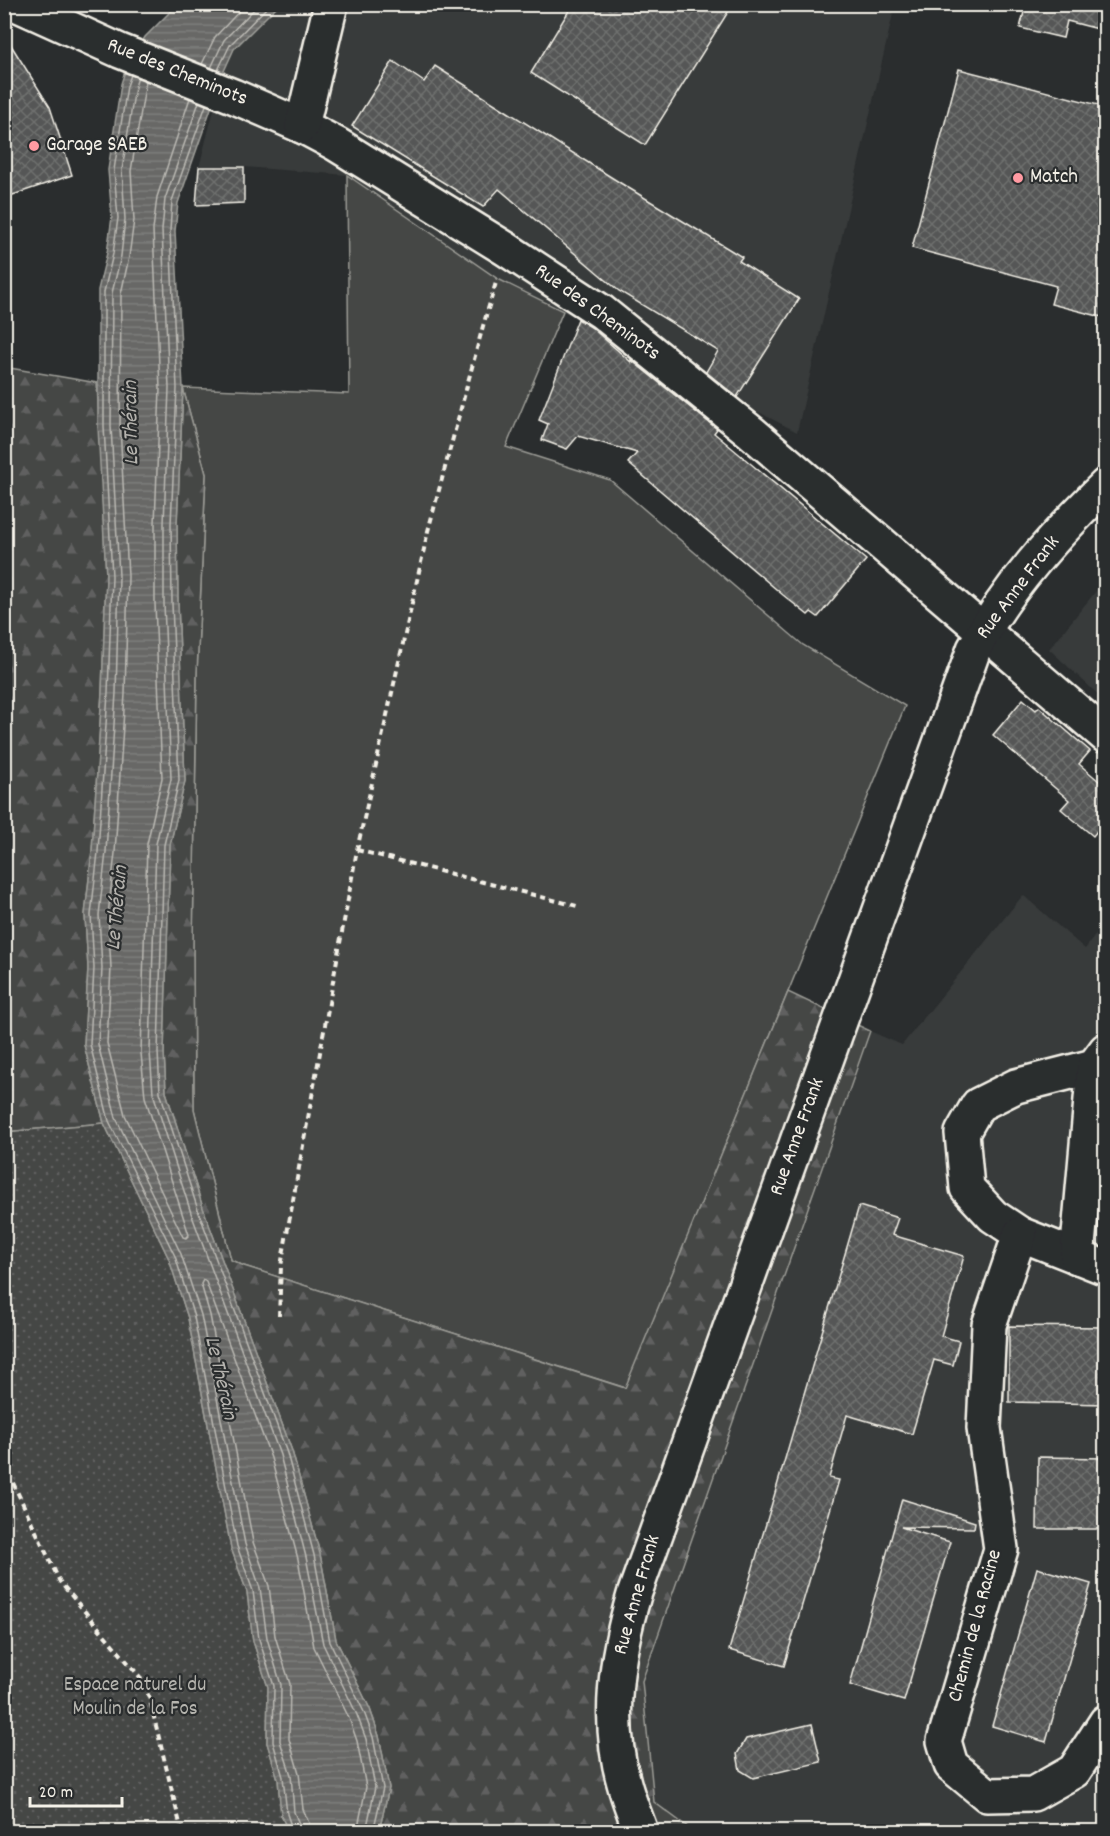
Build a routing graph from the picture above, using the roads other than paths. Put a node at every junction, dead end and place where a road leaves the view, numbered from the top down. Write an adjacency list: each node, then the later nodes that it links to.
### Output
1 (16, 4): 3 (street, Rue des Cheminots)
2 (331, 4): 3 (street)
3 (303, 126): 5 (street, Rue des Cheminots)
4 (1106, 485): 5 (street, Rue Anne Frank)
5 (984, 631): 6 (street, Rue des Cheminots); 11 (street, Rue Anne Frank)
6 (1106, 736)
7 (1100, 1058): 8 (street); 9 (street)
8 (1020, 1234): 9 (street); 10 (street, Chemin de la Racine)
9 (1091, 1262)
10 (1106, 1722)
11 (641, 1832)

